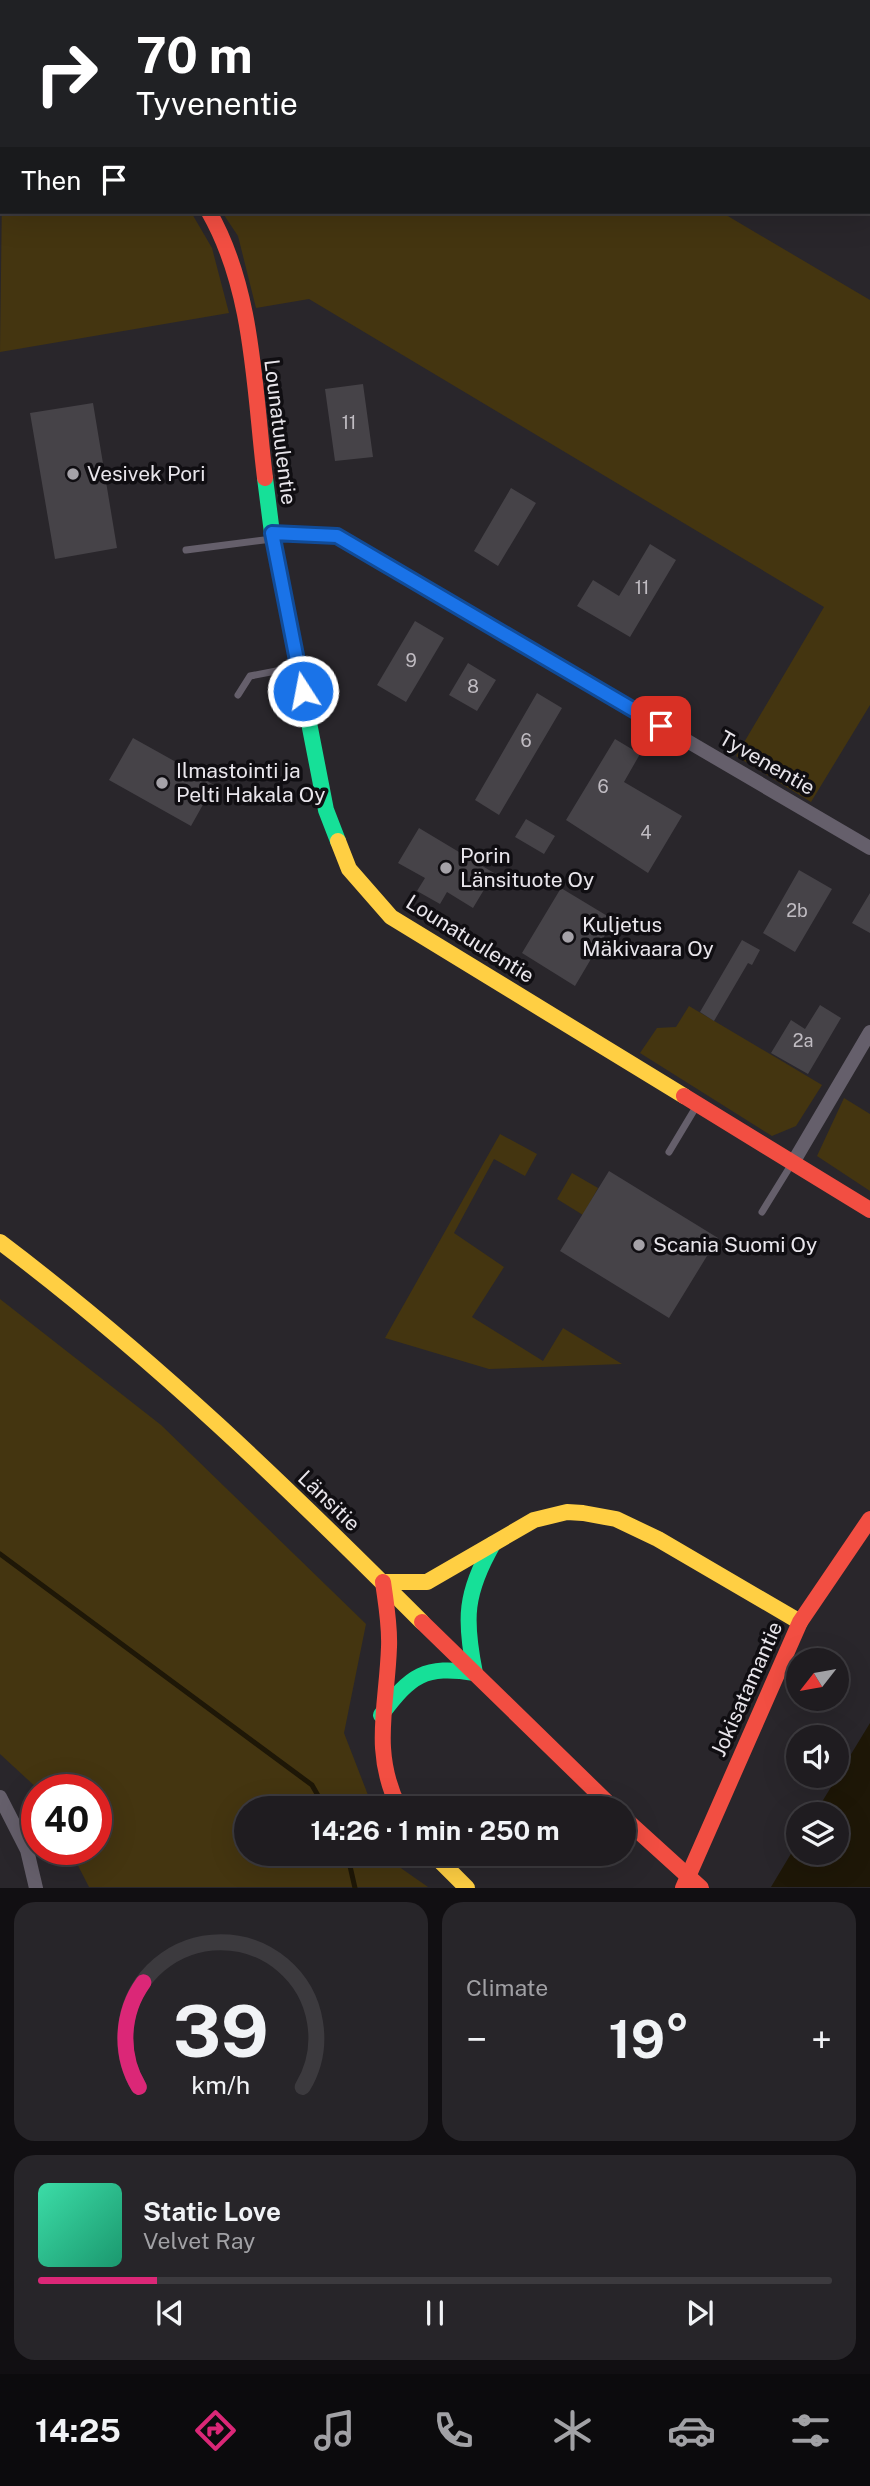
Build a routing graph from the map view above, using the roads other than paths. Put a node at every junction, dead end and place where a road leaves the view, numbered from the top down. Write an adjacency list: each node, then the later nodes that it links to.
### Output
1 (210, 214): 2 (main road, Lounatuulentie)
2 (272, 536): 3 (lane); 4 (main road, Lounatuulentie); 6 (street, Tyvenentie)
3 (186, 550)
4 (298, 667): 5 (lane); 8 (main road, Lounatuulentie)
5 (238, 695)
6 (870, 848)
7 (870, 1032): 10 (street)
8 (698, 1103): 9 (lane); 10 (main road, Lounatuulentie)
9 (669, 1152)
10 (794, 1161): 11 (main road, Lounatuulentie); 12 (lane)
11 (870, 1210)
12 (762, 1212)
13 (0, 1242): 16 (main road, Länsitie)
14 (870, 1519): 17 (main road, Jokisatamantie)
15 (494, 1543): 16 (main road); 17 (main road); 18 (main road)
16 (383, 1582): 18 (main road, Länsitie); 19 (main road)
17 (800, 1622): 27 (main road, Jokisatamantie)
18 (475, 1673): 19 (main road); 21 (main road, Länsitie)
19 (382, 1715): 20 (main road)
20 (394, 1796)
21 (601, 1796)
22 (0, 1797): 25 (street)
23 (636, 1829): 28 (main road, bridge)
24 (445, 1866): 26 (main road)
25 (36, 1888)
26 (467, 1888)
27 (682, 1888)
28 (701, 1888)

